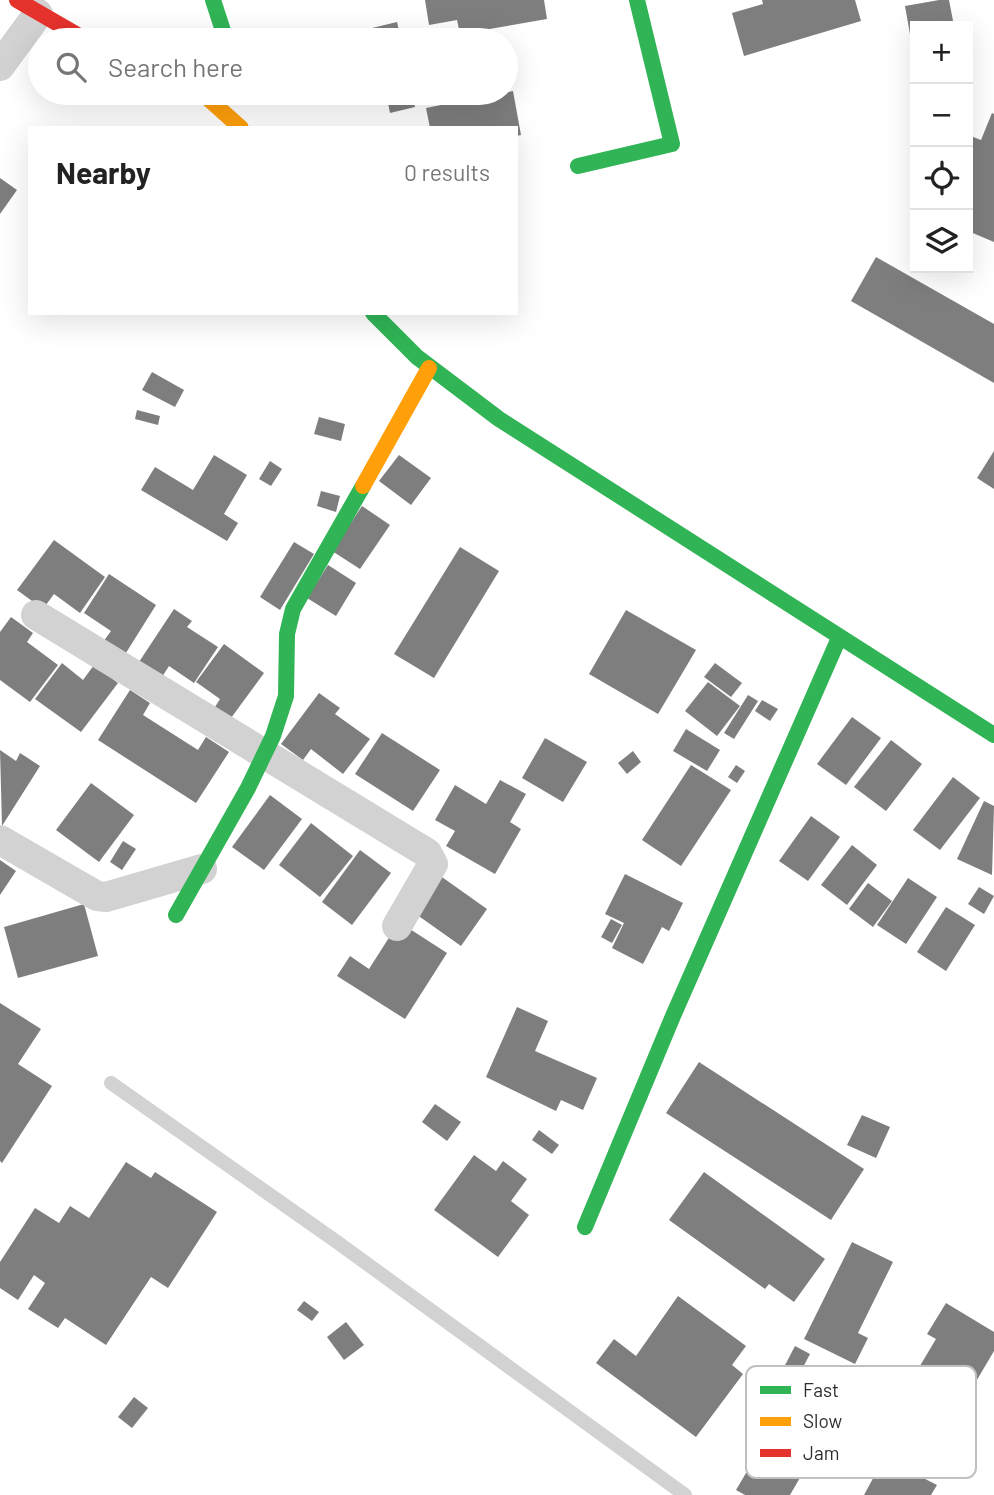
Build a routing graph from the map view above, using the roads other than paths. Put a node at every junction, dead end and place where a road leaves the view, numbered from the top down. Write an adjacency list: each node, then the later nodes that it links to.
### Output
1 (213, 0): 5 (street)
2 (637, 0): 9 (street)
3 (27, 7): 4 (street); 6 (street)
4 (65, 28)
5 (220, 28)
6 (0, 66)
7 (215, 105): 8 (street)
8 (239, 126)
9 (578, 166)
10 (375, 315): 11 (street)
11 (429, 368): 13 (street); 15 (street)
12 (36, 615): 15 (street)
13 (839, 638): 14 (street); 21 (street)
14 (994, 735)
15 (265, 754): 17 (street); 19 (street)
16 (0, 840): 17 (street)
17 (202, 869): 18 (street)
18 (176, 915)
19 (397, 926)
20 (111, 1083): 22 (lane)
21 (585, 1227)
22 (685, 1495)

